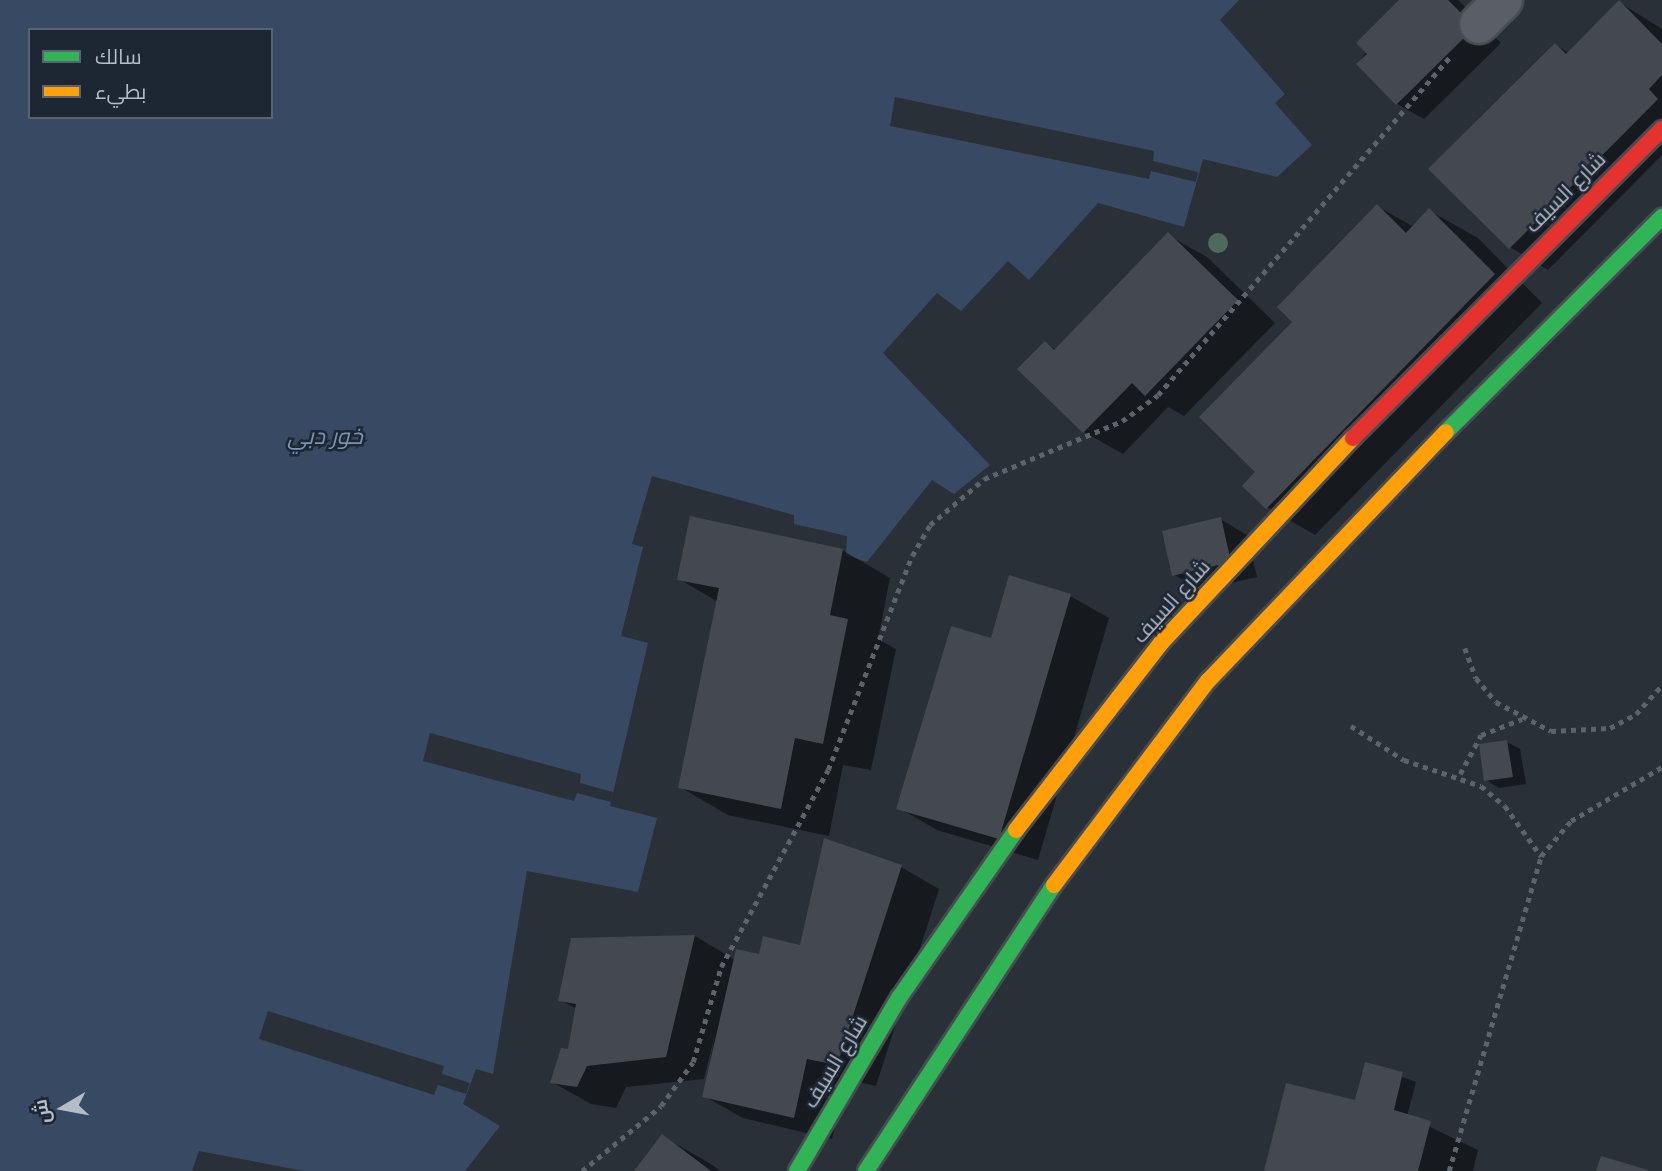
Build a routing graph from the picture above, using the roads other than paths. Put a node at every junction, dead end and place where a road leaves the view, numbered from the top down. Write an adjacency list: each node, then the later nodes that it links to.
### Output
1 (1662, 129): 3 (street, شارع السيف)
2 (1662, 217): 4 (street)
3 (797, 1171)
4 (866, 1171)

